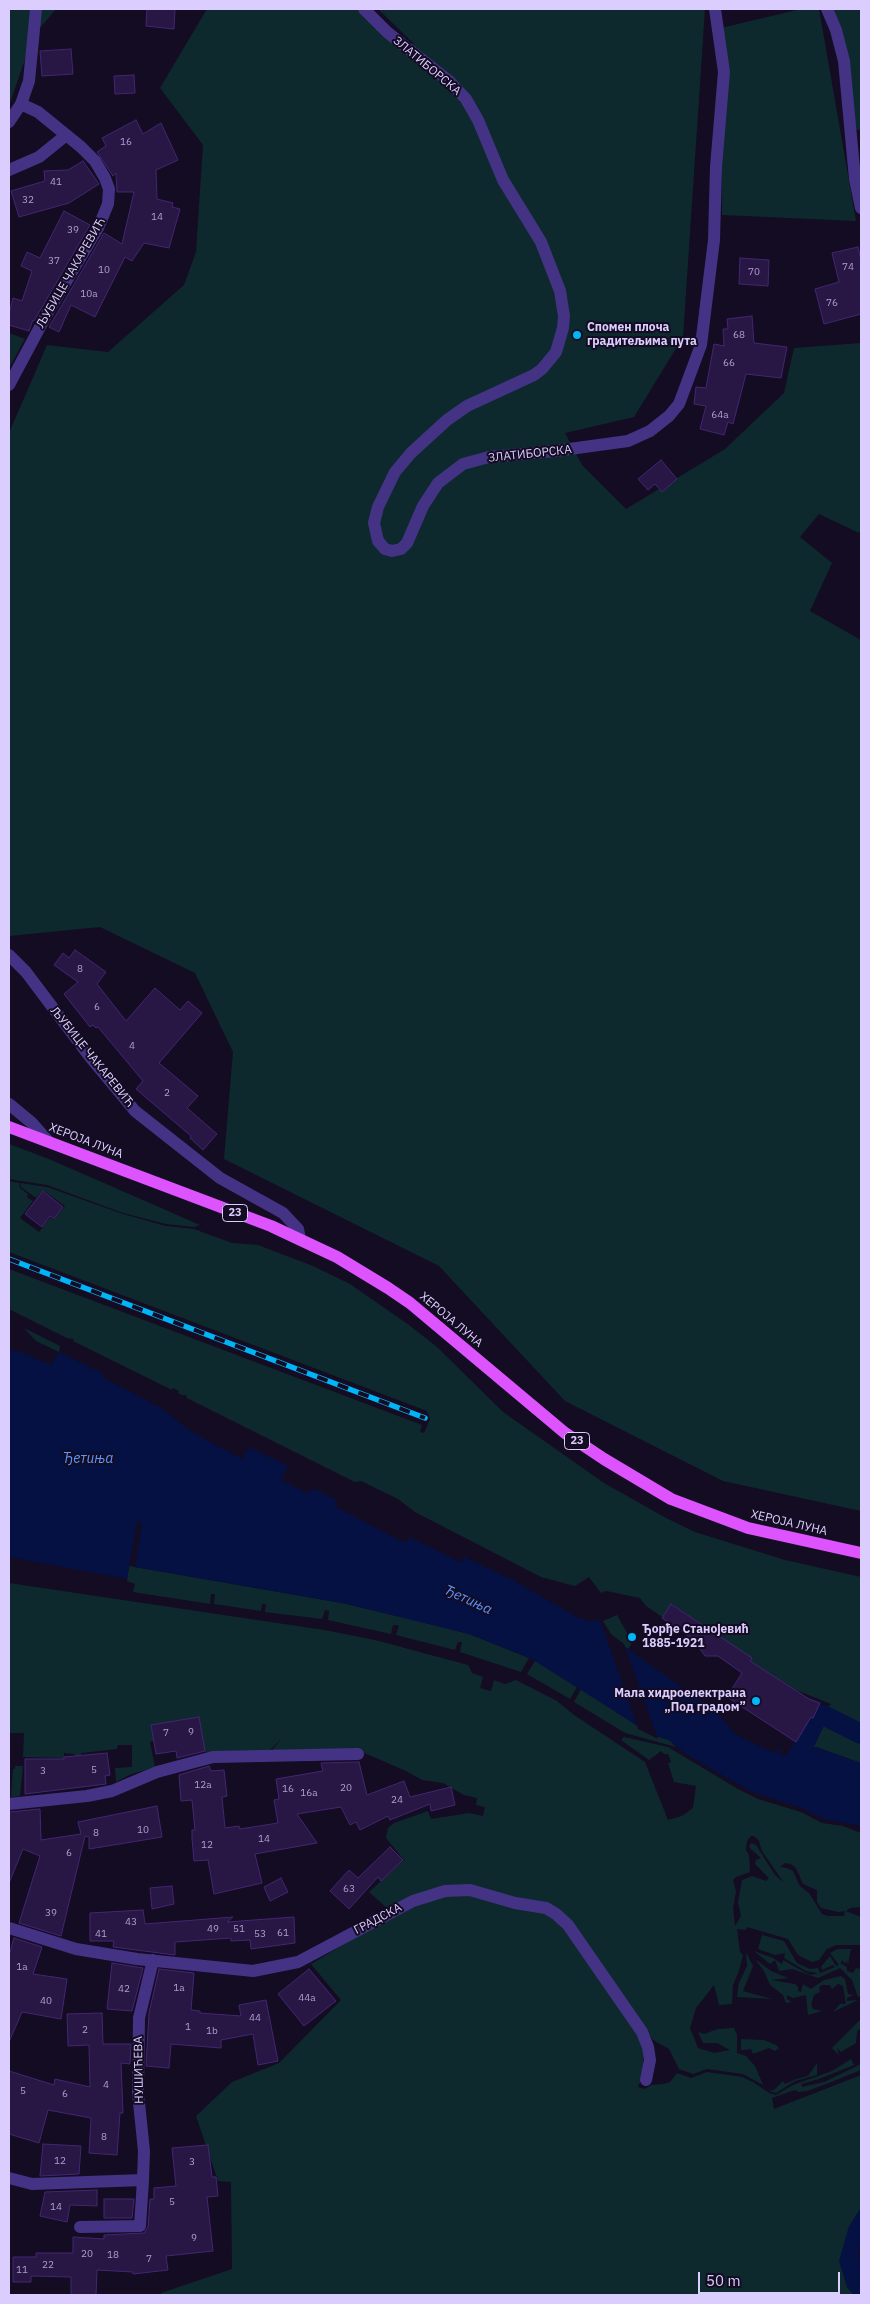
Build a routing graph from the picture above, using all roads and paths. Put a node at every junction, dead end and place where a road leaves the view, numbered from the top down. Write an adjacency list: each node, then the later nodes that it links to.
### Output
1 (36, 9): 5 (street)
2 (364, 9): 3 (street, ЗЛАТИБОРСКА)
3 (715, 9)
4 (827, 9): 9 (street)
5 (21, 104): 6 (street); 7 (street, ЉУБИЦЕ ЧАКАРЕВИЋ)
6 (9, 122)
7 (65, 136): 8 (street); 10 (street, ЉУБИЦЕ ЧАКАРЕВИЋ)
8 (9, 170)
9 (861, 208)
10 (9, 385)
11 (9, 955): 15 (street, ЉУБИЦЕ ЧАКАРЕВИЋ)
12 (9, 1104): 14 (street)
13 (9, 1126): 14 (main road, ХЕРОЈА ЛУНА / 23)
14 (48, 1141): 15 (main road, ХЕРОЈА ЛУНА / 23)
15 (300, 1239): 16 (main road, ХЕРОЈА ЛУНА / 23)
16 (861, 1553)
17 (358, 1754): 18 (street)
18 (9, 1804)
19 (10, 1932): 20 (street, ГРАДСКА)
20 (153, 1960): 21 (street, ГРАДСКА); 23 (street, НУШИЋЕВА)
21 (646, 2080)
22 (9, 2178): 23 (street)
23 (143, 2180): 24 (street, НУШИЋЕВА)
24 (80, 2227)

